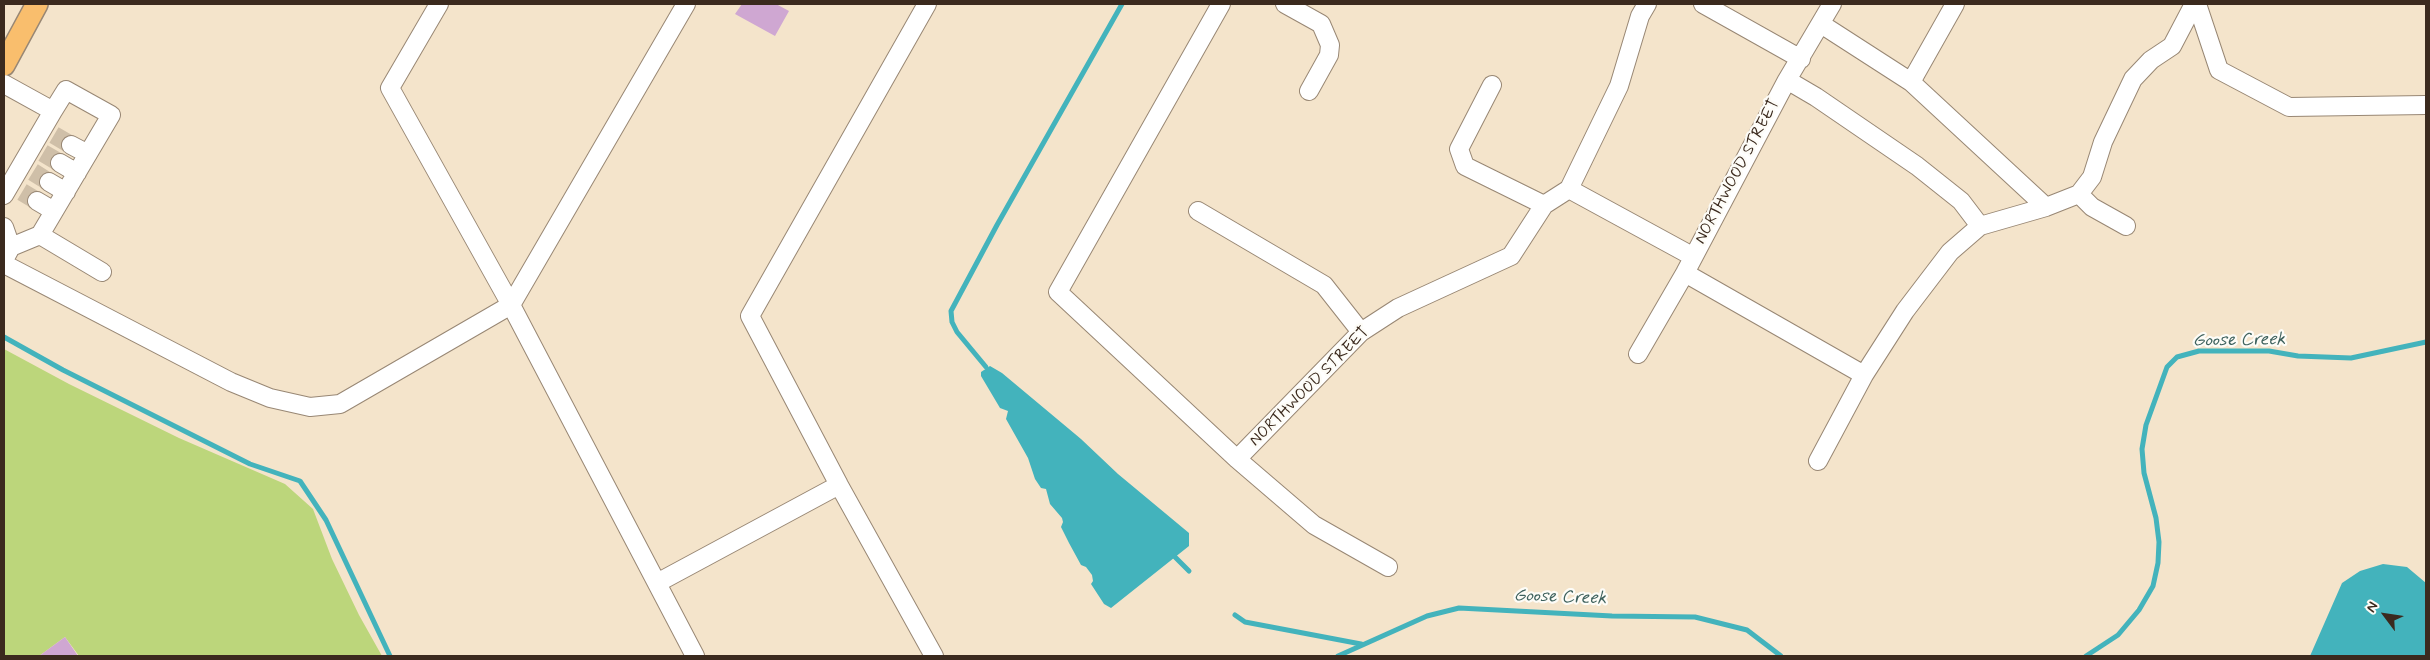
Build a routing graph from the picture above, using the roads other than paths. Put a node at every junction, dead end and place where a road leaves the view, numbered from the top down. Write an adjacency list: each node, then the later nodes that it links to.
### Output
1 (38, 4): 14 (main road)
2 (438, 4): 45 (street)
3 (686, 4): 45 (street)
4 (927, 4): 51 (street)
5 (1220, 4): 49 (street)
6 (1285, 4): 19 (street)
7 (1647, 4): 27 (street)
8 (1703, 4): 13 (street)
9 (1832, 4): 12 (street, NORTHWOOD STREET)
10 (1955, 4): 16 (street)
11 (2195, 4): 20 (street); 30 (street)
12 (1821, 24): 13 (street, NORTHWOOD STREET); 16 (street)
13 (1801, 59): 15 (street, NORTHWOOD STREET)
14 (4, 66)
15 (1787, 80): 36 (street); 41 (street, NORTHWOOD STREET)
16 (1911, 82): 33 (street)
17 (4, 84): 21 (street)
18 (1492, 85): 32 (street)
19 (1309, 91)
20 (2426, 105)
21 (53, 111): 23 (street); 28 (street)
22 (71, 145): 23 (street)
23 (88, 154): 25 (street)
24 (60, 163): 25 (street)
25 (77, 173): 29 (street)
26 (49, 182): 29 (street)
27 (1569, 189): 32 (street, NORTHWOOD STREET); 41 (street, NORTHWOOD STREET)
28 (12, 191)
29 (66, 192): 34 (street)
30 (2079, 194): 33 (street); 37 (street)
31 (37, 201): 34 (street)
32 (1544, 205): 46 (street, NORTHWOOD STREET)
33 (2046, 208): 36 (street)
34 (54, 211): 39 (street)
35 (1198, 211): 46 (street)
36 (1980, 226): 48 (street)
37 (2126, 226)
38 (4, 227): 40 (street)
39 (40, 235): 40 (street); 43 (street)
40 (7, 254)
41 (1692, 256): 44 (street)
42 (4, 264): 45 (street)
43 (102, 272)
44 (1685, 272): 47 (street); 48 (street)
45 (511, 305): 53 (street)
46 (1361, 332): 49 (street, NORTHWOOD STREET)
47 (1638, 354)
48 (1864, 375): 50 (street)
49 (1237, 460): 52 (street)
50 (1818, 460)
51 (839, 486): 53 (street); 55 (street)
52 (1388, 567)
53 (657, 583): 54 (street)
54 (696, 656)
55 (934, 656)

